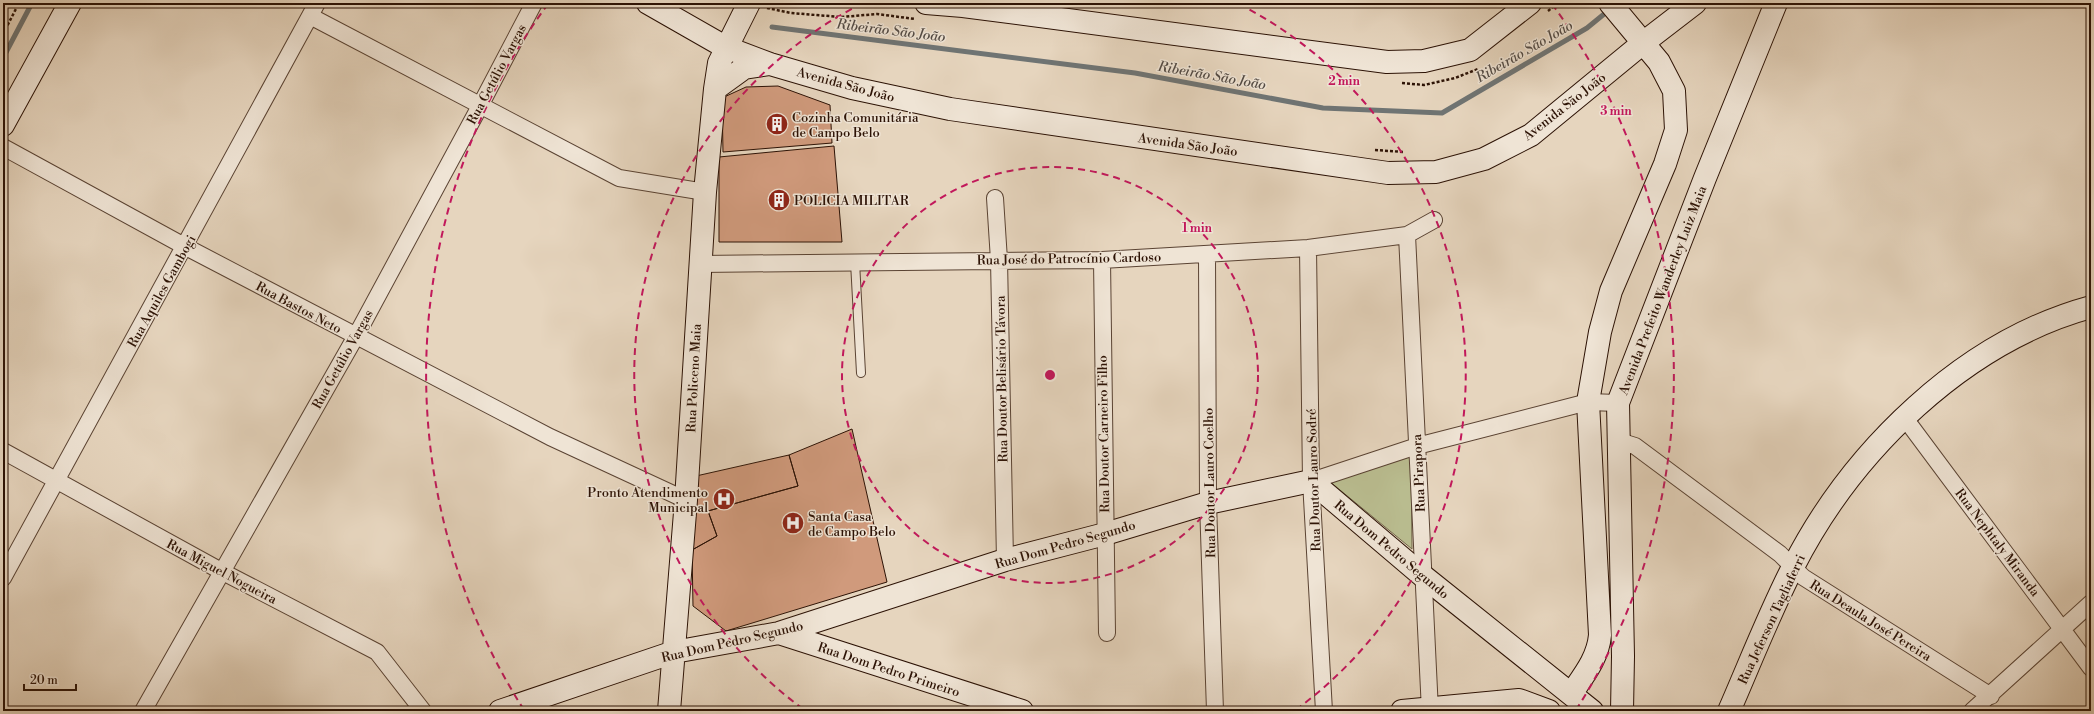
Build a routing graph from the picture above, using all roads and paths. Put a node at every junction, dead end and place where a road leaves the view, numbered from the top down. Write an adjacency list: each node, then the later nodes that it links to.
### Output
1 (19, 3): 14 (path)
2 (70, 3): 20 (street)
3 (534, 3): 19 (street, Rua Getúlio Vargas)
4 (648, 3): 16 (street, Avenida São João)
5 (926, 3): 10 (street)
6 (1530, 3): 10 (street)
7 (1610, 3): 15 (street)
8 (1695, 3): 15 (street, Avenida São João)
9 (1776, 3): 39 (street, Avenida Prefeito Wanderley Luiz Maia)
10 (963, 4)
11 (757, 5): 13 (path); 16 (street, Rua Policeno Maia)
12 (314, 10): 19 (street); 28 (street, Rua Aquiles Gambogi)
13 (791, 13)
14 (3, 34)
15 (1637, 35): 17 (street, Avenida São João); 38 (street)
16 (725, 48): 17 (street, Avenida São João); 18 (street, Rua Policeno Maia)
17 (770, 64): 18 (street)
18 (715, 89): 24 (street, Rua Policeno Maia)
19 (480, 106): 24 (street); 36 (street, Rua Getúlio Vargas)
20 (3, 125)
21 (3, 148): 28 (street, Rua Bastos Neto)
22 (1374, 150): 23 (path)
23 (1412, 152)
24 (705, 192): 34 (street, Rua Policeno Maia)
25 (994, 198): 31 (street, Rua Doutor Belisário Távora)
26 (1434, 220): 27 (street, Rua José do Patrocínio Cardoso)
27 (1407, 235): 29 (street, Rua José do Patrocínio Cardoso); 42 (street, Rua Pirapora)
28 (186, 247): 36 (street, Rua Bastos Neto); 44 (street, Rua Aquiles Gambogi)
29 (1308, 248): 30 (street, Rua José do Patrocínio Cardoso); 45 (street, Rua Doutor Lauro Sodré)
30 (1207, 254): 32 (street, Rua José do Patrocínio Cardoso); 47 (street, Rua Doutor Lauro Coelho)
31 (999, 260): 32 (street, Rua José do Patrocínio Cardoso); 33 (street, Rua José do Patrocínio Cardoso); 49 (street, Rua Doutor Belisário Távora)
32 (1102, 260): 48 (street, Rua Doutor Carneiro Filho)
33 (855, 262): 34 (street, Rua José do Patrocínio Cardoso); 37 (lane)
34 (700, 264): 46 (street, Rua Policeno Maia)
35 (2091, 307): 40 (street, Rua Jeferson Tagliaferri)
36 (356, 336): 46 (street, Rua Bastos Neto); 51 (street, Rua Getúlio Vargas)
37 (861, 373)
38 (1588, 402): 39 (street); 42 (street); 62 (street)
39 (1618, 403): 41 (street, Avenida Prefeito Wanderley Luiz Maia)
40 (1904, 417): 50 (street, Rua Jeferson Tagliaferri); 56 (street, Rua Nephtaly Miranda)
41 (1619, 441): 50 (street, Rua Deaula José Pereira); 75 (street, Avenida Prefeito Wanderley Luiz Maia)
42 (1416, 446): 45 (street); 52 (street, Rua Pirapora)
43 (3, 451): 44 (street, Rua Miguel Nogueira)
44 (58, 481): 51 (street, Rua Miguel Nogueira); 53 (street, Rua Aquiles Gambogi)
45 (1311, 481): 47 (street, Rua Dom Pedro Segundo); 52 (street, Rua Dom Pedro Segundo); 71 (street, Rua Doutor Lauro Sodré)
46 (686, 500): 60 (street, Rua Policeno Maia)
47 (1208, 503): 48 (street, Rua Dom Pedro Segundo); 70 (street, Rua Doutor Lauro Coelho)
48 (1105, 534): 49 (street, Rua Dom Pedro Segundo); 58 (street, Rua Doutor Carneiro Filho)
49 (1005, 560): 55 (street, Rua Dom Pedro Segundo)
50 (1793, 567): 63 (street, Rua Deaula José Pereira); 76 (street, Rua Jeferson Tagliaferri)
51 (221, 571): 65 (street, Rua Getúlio Vargas); 66 (street, Rua Miguel Nogueira)
52 (1423, 576): 62 (street, Rua Dom Pedro Segundo); 64 (street, Rua Pirapora)
53 (3, 578)
54 (2091, 604): 56 (street)
55 (829, 617): 57 (street, Rua Dom Pedro Segundo); 59 (street)
56 (2062, 628): 61 (street, Rua Nephtaly Miranda); 63 (street)
57 (779, 633): 59 (street, Rua Dom Pedro Primeiro); 60 (street, Rua Dom Pedro Segundo)
58 (1107, 633)
59 (821, 648): 69 (street, Rua Dom Pedro Primeiro)
60 (674, 652): 67 (street, Rua Dom Pedro Segundo); 68 (street, Rua Policeno Maia)
61 (2091, 668)
62 (1571, 694): 74 (street, Rua Dom Pedro Segundo)
63 (1991, 696): 77 (street)
64 (1429, 709): 72 (street); 73 (street)
65 (142, 711)
66 (423, 711)
67 (500, 711)
68 (669, 711)
69 (1022, 711)
70 (1215, 711)
71 (1324, 711)
72 (1402, 711)
73 (1549, 711)
74 (1592, 711)
75 (1622, 711)
76 (1729, 711)
77 (1972, 711)

